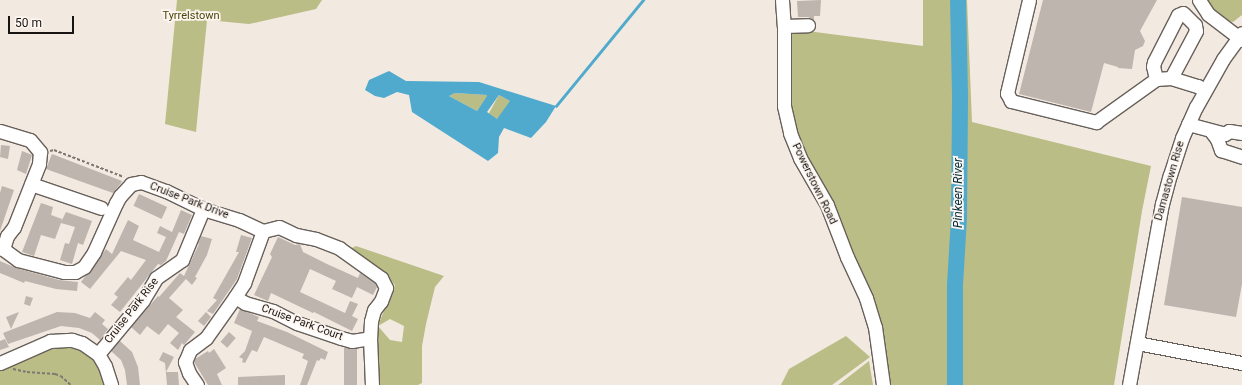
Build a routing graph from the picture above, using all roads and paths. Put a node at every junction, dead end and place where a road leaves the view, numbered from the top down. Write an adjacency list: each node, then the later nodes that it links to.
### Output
1 (786, 0): 4 (street, Powerstown Road)
2 (1029, 0): 8 (street)
3 (1199, 0): 6 (street)
4 (784, 26): 5 (street); 32 (street, Powerstown Road)
5 (808, 26)
6 (1241, 37): 9 (street, Damastown Rise)
7 (1171, 78): 8 (street); 8 (street); 9 (street)
8 (1156, 79)
9 (1204, 91): 10 (street, Damastown Rise)
10 (1188, 124): 12 (street); 24 (street, Damastown Rise)
11 (0, 131): 14 (street)
12 (1211, 132): 13 (street); 15 (street)
13 (1242, 133)
14 (40, 156): 16 (street); 17 (path)
15 (1242, 157)
16 (31, 184): 18 (street); 21 (street)
17 (131, 184): 19 (street, Cruise Park Drive); 21 (street)
18 (101, 208)
19 (203, 209): 20 (street, Cruise Park Drive); 25 (street, Cruise Park Rise)
20 (263, 231): 22 (street); 23 (street)
21 (2, 250)
22 (235, 297): 23 (street, Cruise Park Court); 30 (street)
23 (370, 338): 31 (street)
24 (1137, 343): 27 (street); 33 (street, Damastown Rise)
25 (98, 354): 26 (street); 29 (street)
26 (1, 358): 28 (path)
27 (1242, 363)
28 (71, 385)
29 (111, 385)
30 (196, 385)
31 (372, 385)
32 (883, 385)
33 (1130, 385)

